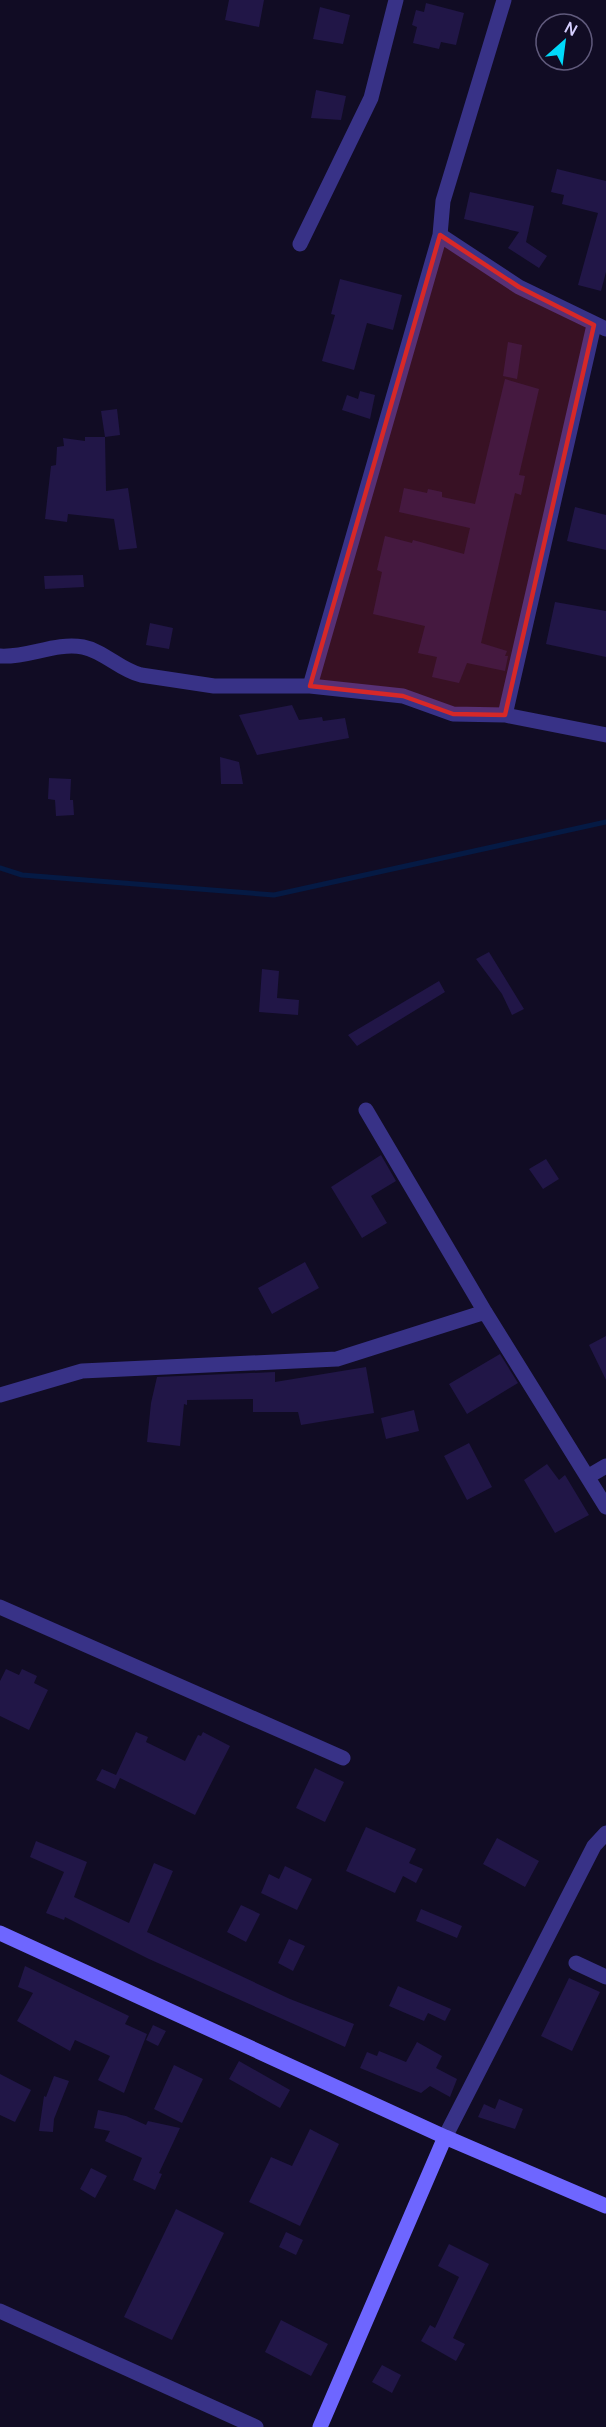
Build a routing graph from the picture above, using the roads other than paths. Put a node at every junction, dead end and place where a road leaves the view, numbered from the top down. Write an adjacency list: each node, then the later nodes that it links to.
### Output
1 (396, 0): 4 (street)
2 (504, 0): 3 (street)
3 (440, 235): 5 (street); 7 (street)
4 (300, 244)
5 (600, 327): 8 (street)
6 (0, 656): 7 (street)
7 (310, 686): 8 (street)
8 (505, 715): 9 (street)
9 (606, 735)
10 (366, 1110): 11 (street)
11 (485, 1312): 12 (street); 14 (street)
12 (0, 1395)
13 (606, 1466): 14 (street)
14 (589, 1476): 15 (street)
15 (606, 1507)
16 (0, 1607): 17 (street)
17 (343, 1758)
18 (606, 1833): 22 (street)
19 (0, 1933): 22 (main road)
20 (576, 1963): 21 (street)
21 (606, 1977)
22 (445, 2137): 23 (main road); 26 (main road)
23 (606, 2206)
24 (0, 2312): 25 (street)
25 (256, 2427)
26 (320, 2427)

